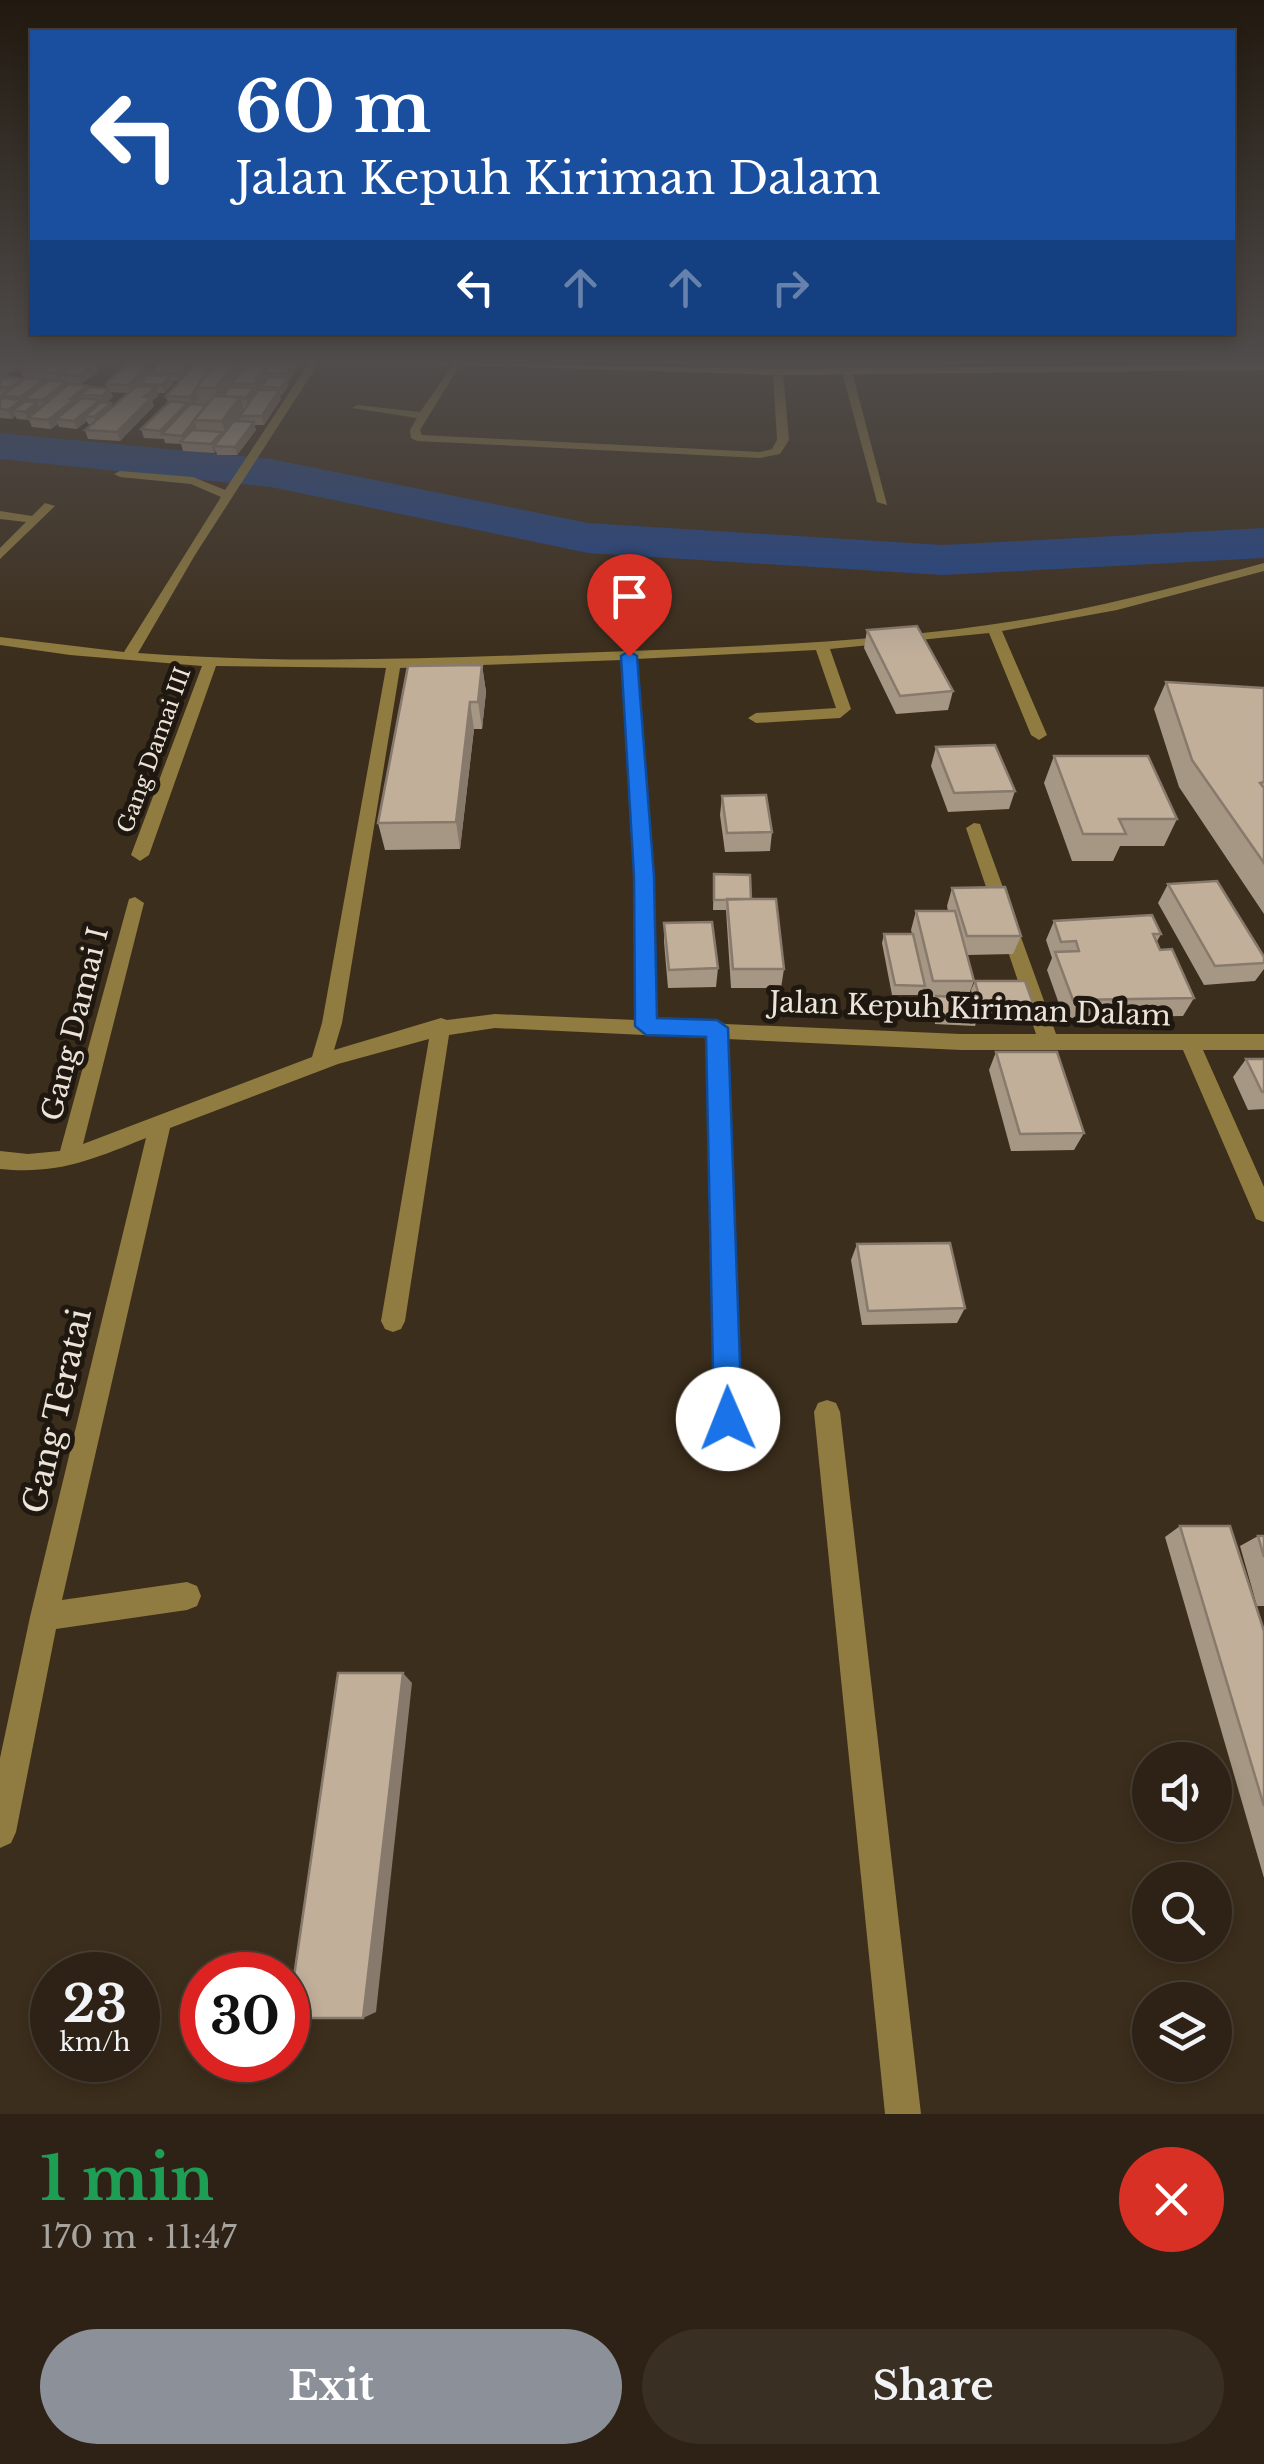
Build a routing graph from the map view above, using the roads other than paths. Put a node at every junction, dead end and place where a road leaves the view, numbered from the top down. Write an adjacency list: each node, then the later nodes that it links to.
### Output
1 (253, 460): 4 (street)
2 (872, 460): 5 (street)
3 (120, 474): 4 (street)
4 (232, 494): 14 (street)
5 (883, 502)
6 (50, 506): 8 (street)
7 (0, 516): 8 (street)
8 (36, 520): 9 (street)
9 (0, 555)
10 (1264, 568): 11 (street)
11 (993, 626): 13 (street); 19 (street)
12 (1, 642): 14 (street)
13 (821, 644): 15 (street); 18 (street)
14 (130, 654): 16 (street)
15 (629, 656): 17 (street); 24 (street)
16 (212, 660): 17 (street); 21 (street, Gang Damai III)
17 (394, 663): 29 (street)
18 (756, 718)
19 (1039, 734)
20 (974, 828): 26 (street)
21 (140, 855)
22 (135, 902): 31 (street, Gang Damai I)
23 (442, 1026): 24 (street, Jalan Kepuh Kiriman Dalam); 29 (street, Jalan Kepuh Kiriman Dalam); 34 (street)
24 (646, 1026): 25 (street, Jalan Kepuh Kiriman Dalam)
25 (717, 1028): 26 (street, Jalan Kepuh Kiriman Dalam); 36 (street)
26 (1049, 1042): 27 (street, Jalan Kepuh Kiriman Dalam)
27 (1190, 1042): 28 (street, Jalan Kepuh Kiriman Dalam); 33 (street)
28 (1264, 1042)
29 (320, 1064): 30 (street, Jalan Kepuh Kiriman Dalam)
30 (160, 1125): 31 (street, Jalan Kepuh Kiriman Dalam); 38 (street, Gang Teratai)
31 (68, 1159): 32 (street, Jalan Kepuh Kiriman Dalam)
32 (0, 1160)
33 (1264, 1212)
34 (393, 1321)
35 (827, 1412): 40 (street)
36 (728, 1419)
37 (187, 1596): 38 (street)
38 (44, 1617): 39 (street, Gang Teratai)
39 (0, 1832)
40 (903, 2114)

